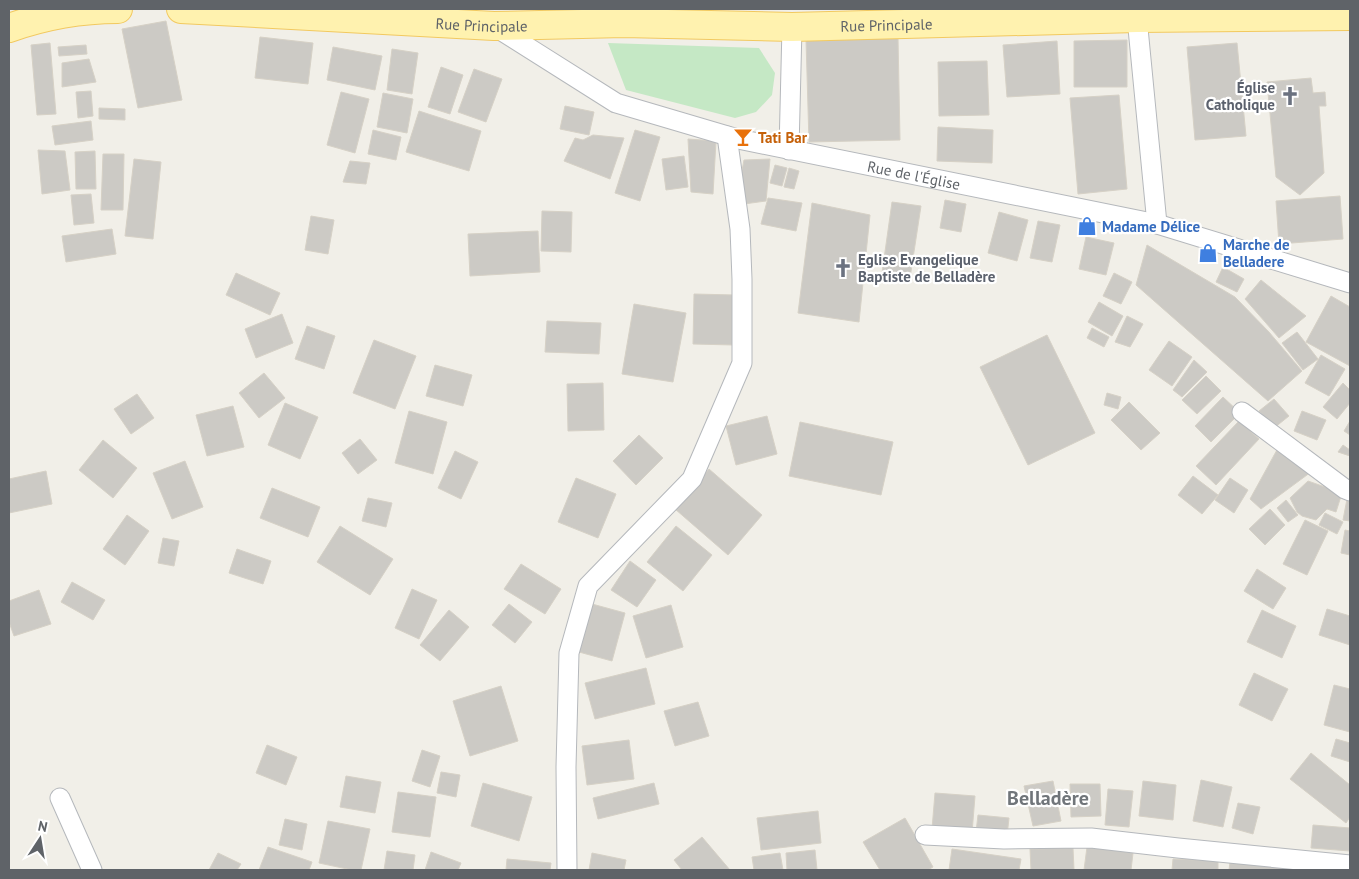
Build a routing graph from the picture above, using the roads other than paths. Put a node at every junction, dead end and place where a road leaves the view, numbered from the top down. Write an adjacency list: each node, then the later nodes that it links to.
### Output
1 (118, 9): 7 (main road)
2 (181, 9): 6 (main road, Rue Principale)
3 (630, 16): 6 (main road, Rue Principale); 8 (main road, Rue Principale)
4 (1350, 16): 5 (main road, Rue Principale)
5 (1137, 18): 8 (main road, Rue Principale); 11 (street)
6 (494, 26): 9 (street, Rue de l'Église)
7 (9, 28)
8 (792, 28): 10 (street)
9 (727, 136): 10 (street, Rue de l'Église); 19 (street)
10 (789, 150): 11 (street, Rue de l'Église)
11 (1157, 224): 12 (street, Rue de l'Église)
12 (1350, 283)
13 (1242, 412): 14 (street)
14 (1350, 491)
15 (60, 798): 18 (street)
16 (925, 835): 17 (street)
17 (1350, 865)
18 (92, 870)
19 (567, 870)

